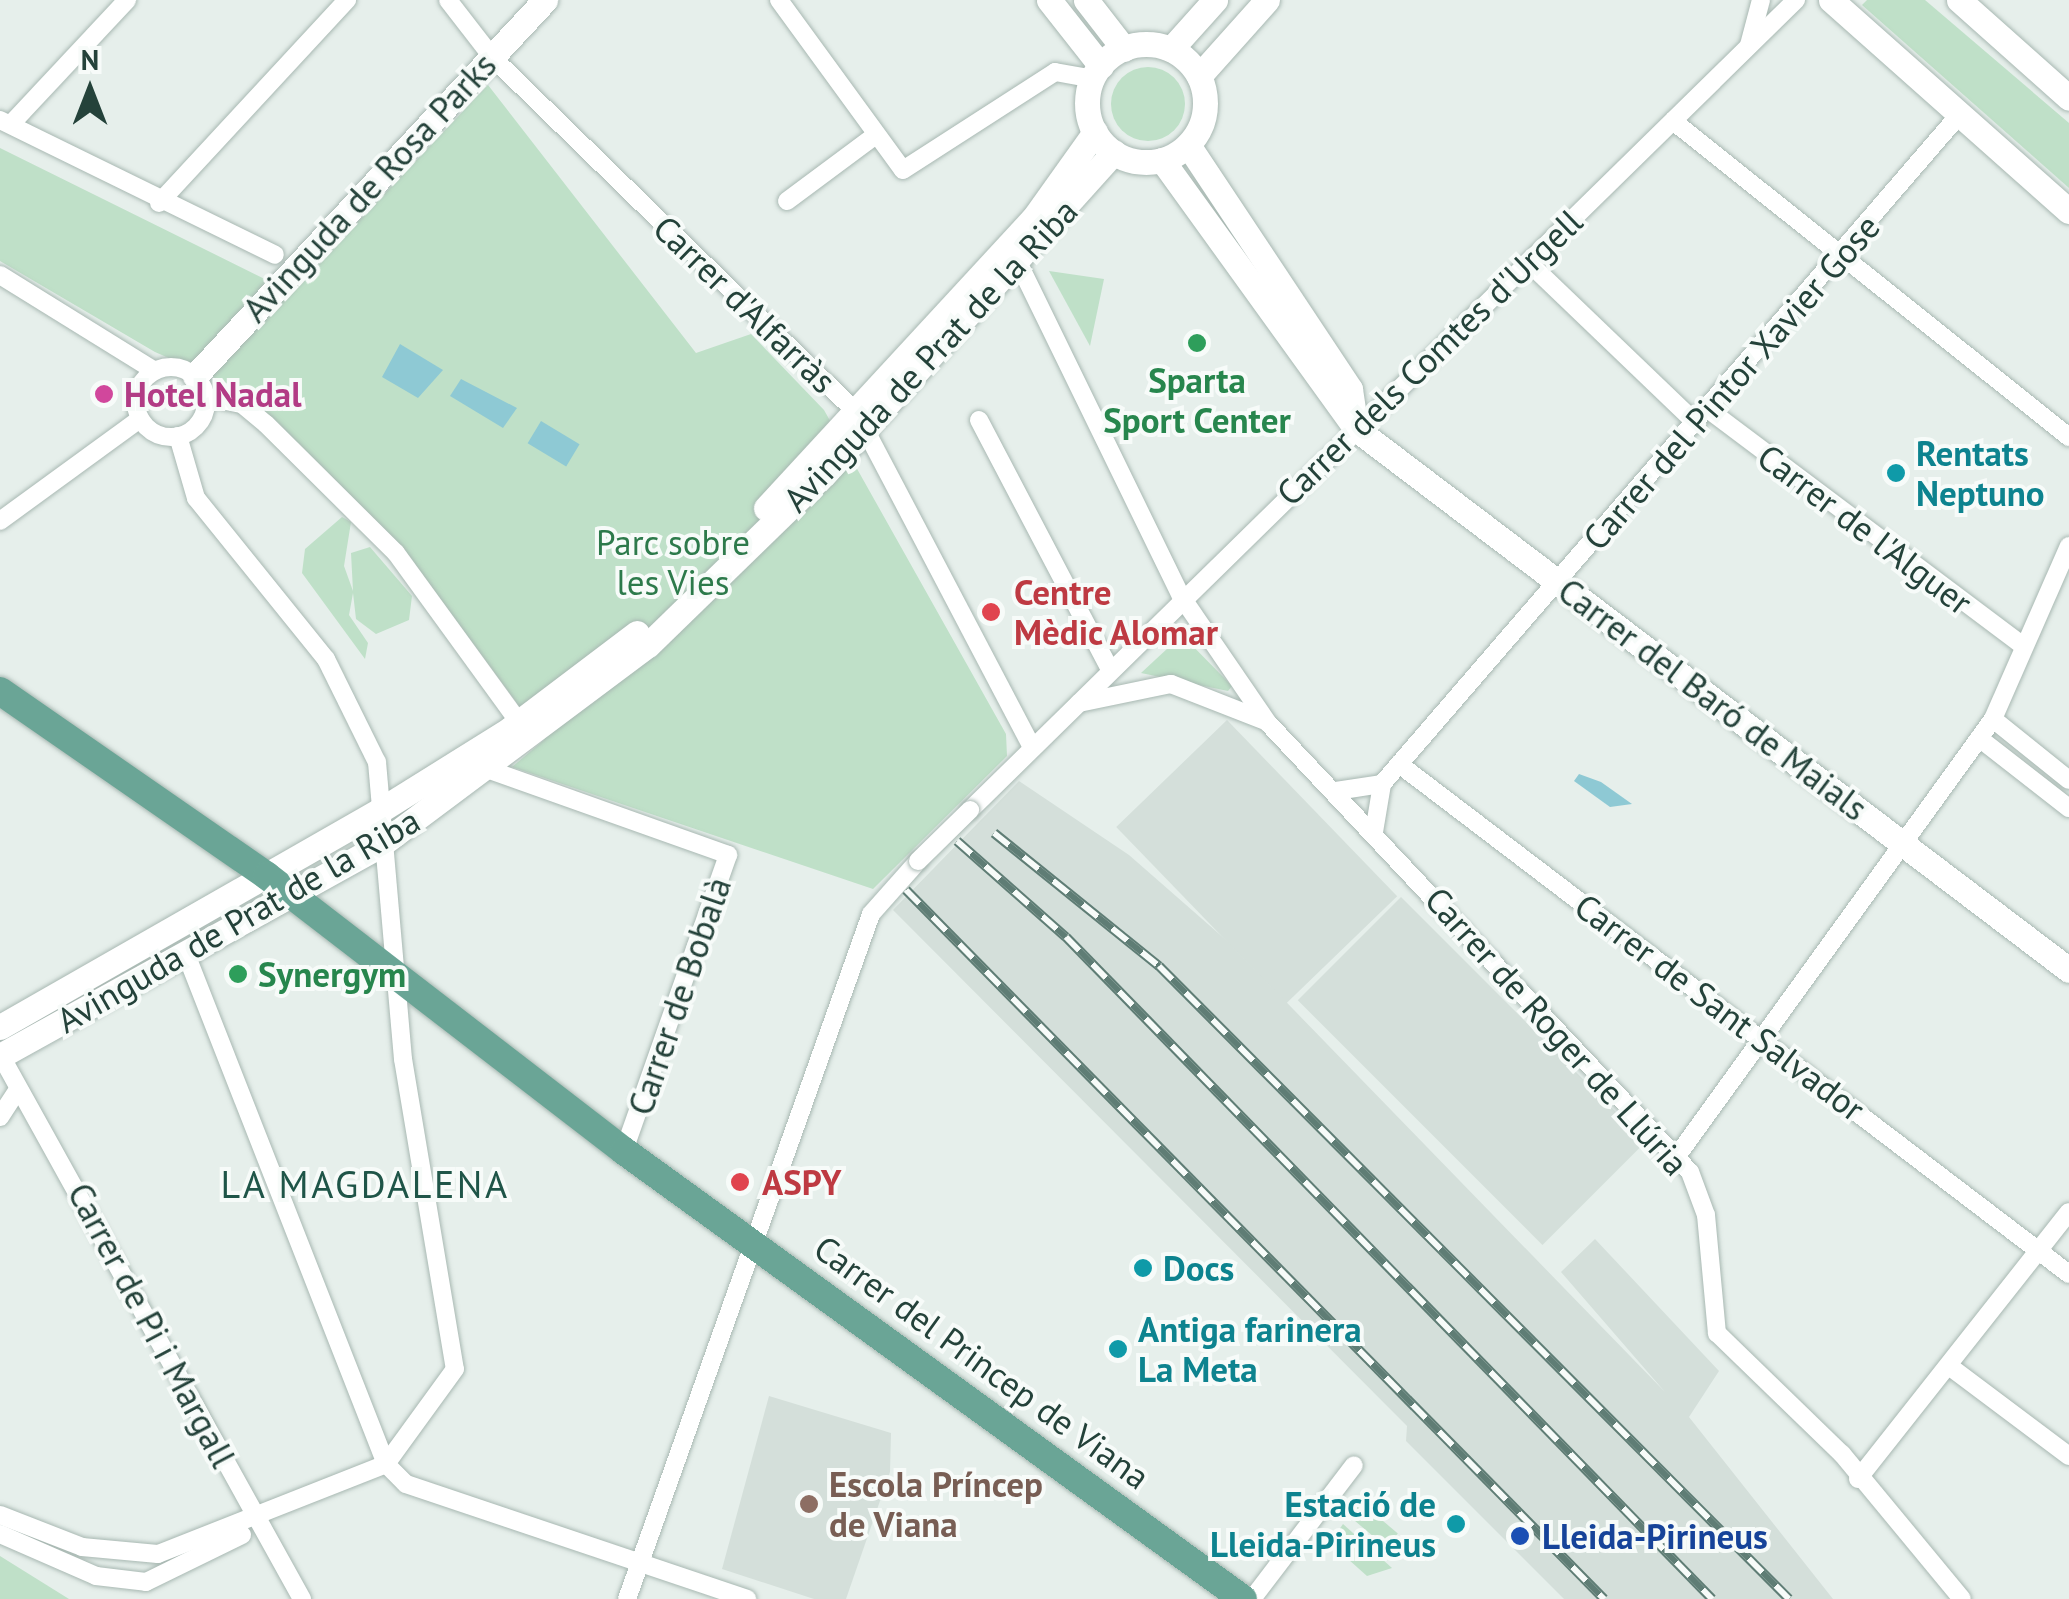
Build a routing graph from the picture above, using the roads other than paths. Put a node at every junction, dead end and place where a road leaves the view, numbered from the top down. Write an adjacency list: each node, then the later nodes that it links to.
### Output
1 (127, 0): 23 (street)
2 (347, 0): 30 (street)
3 (448, 0): 17 (street, Carrer d'Alfarràs)
4 (545, 0): 17 (main road, Avinguda de Rosa Parks)
5 (780, 0): 25 (street)
6 (1049, 0): 18 (main road)
7 (1086, 0): 15 (main road)
8 (1215, 0): 16 (main road)
9 (1267, 0): 19 (main road)
10 (1761, 0): 14 (street)
11 (1796, 0): 14 (street, Carrer dels Comtes d'Urgell)
12 (1831, 0): 21 (main road)
13 (1959, 0): 20 (main road)
14 (1749, 45): 22 (street, Carrer dels Comtes d'Urgell)
15 (1124, 49): 16 (main road); 18 (main road)
16 (1171, 49): 19 (main road)
17 (492, 56): 38 (main road, Avinguda de Rosa Parks); 42 (street, Carrer d'Alfarràs)
18 (1097, 73): 24 (main road); 25 (street)
19 (1199, 76): 26 (main road)
20 (2069, 98)
21 (1960, 114): 31 (main road); 32 (street, Carrer del Pintor Xavier Gose)
22 (1673, 120): 32 (street); 35 (street, Carrer dels Comtes d'Urgell)
23 (6, 122): 30 (street)
24 (1095, 132): 27 (main road); 42 (main road, Avinguda de Prat de la Riba)
25 (876, 135): 29 (street)
26 (1188, 145): 28 (main road); 43 (main road)
27 (1114, 152): 28 (main road); 34 (main road, Avinguda de Prat de la Riba)
28 (1162, 160): 43 (main road, Carrer del Baró de Maials)
29 (787, 202)
30 (159, 203): 33 (street)
31 (2069, 211)
32 (1844, 252): 39 (street, Carrer del Pintor Xavier Gose); 45 (street)
33 (275, 255)
34 (1018, 262): 42 (main road, Avinguda de Prat de la Riba); 49 (street, Carrer de Roger de Llúria)
35 (1528, 263): 39 (street, Carrer de l'Alguer); 43 (street, Carrer dels Comtes d'Urgell)
36 (0, 275): 37 (street)
37 (155, 371): 38 (street); 40 (street)
38 (200, 386): 44 (street); 55 (street)
39 (1703, 417): 48 (street, Carrer del Pintor Xavier Gose); 50 (street, Carrer de l'Alguer)
40 (140, 419): 44 (street); 46 (street)
41 (979, 420): 51 (street)
42 (860, 421): 55 (main road, Avinguda de Prat de la Riba); 58 (street, Carrer d'Alfarràs); 60 (main road, Avinguda de Prat de la Riba)
43 (1356, 429): 48 (main road, Carrer del Baró de Maials); 49 (street, Carrer dels Comtes d'Urgell)
44 (178, 436): 65 (street)
45 (2069, 438)
46 (0, 521)
47 (2069, 546): 50 (street)
48 (1558, 582): 59 (street, Carrer del Pintor Xavier Gose); 67 (main road, Carrer del Baró de Maials)
49 (1181, 596): 51 (street, Carrer dels Comtes d'Urgell); 56 (street, Carrer de Roger de Llúria)
50 (2023, 646): 54 (street)
51 (1110, 668): 53 (street, Carrer dels Comtes d'Urgell)
52 (0, 692): 69 (main road)
53 (1074, 704): 56 (street, Carrer de Roger de Llúria); 58 (street, Carrer dels Comtes d'Urgell)
54 (1993, 720): 57 (street); 61 (street)
55 (519, 722): 65 (main road, Avinguda de Prat de la Riba)
56 (1268, 723): 63 (street, Carrer de Roger de Llúria)
57 (1979, 738): 64 (street); 67 (street)
58 (1031, 746): 82 (street, Carrer dels Comtes d'Urgell, bridge)
59 (1399, 764): 62 (street, Carrer del Pintor Xavier Gose); 75 (street, Carrer de Sant Salvador)
60 (487, 769): 68 (main road, Avinguda de Prat de la Riba); 79 (street, Carrer de Bobalà)
61 (2069, 780)
62 (1382, 784): 63 (street); 66 (street)
63 (1336, 791): 66 (street, Carrer de Roger de Llúria)
64 (2069, 808)
65 (379, 811): 68 (street); 69 (main road, Avinguda de Prat de la Riba)
66 (1374, 832): 80 (street, Carrer de Roger de Llúria)
67 (1903, 841): 72 (main road, Carrer del Baró de Maials); 75 (street)
68 (379, 846): 70 (main road, Avinguda de Prat de la Riba); 73 (street)
69 (267, 876): 70 (main road, Carrer del Princep de Viana); 74 (main road, Avinguda de Prat de la Riba)
70 (292, 896): 71 (main road, Avinguda de Prat de la Riba); 73 (main road, Carrer del Princep de Viana)
71 (186, 954): 76 (main road, Avinguda de Prat de la Riba); 87 (street)
72 (2069, 970)
73 (395, 978): 79 (main road, Carrer del Princep de Viana); 87 (street)
74 (0, 1027)
75 (1766, 1040): 80 (street); 83 (street, Carrer de Sant Salvador)
76 (0, 1055): 77 (street, Carrer de Pi i Margall)
77 (18, 1089): 78 (street); 91 (street, Carrer de Pi i Margall)
78 (0, 1116)
79 (624, 1151): 82 (main road, Carrer del Princep de Viana)
80 (1677, 1156): 89 (street, Carrer de Roger de Llúria)
81 (2069, 1212): 83 (street)
82 (755, 1241): 96 (street, Carrer dels Comtes d'Urgell); 102 (main road, Carrer del Princep de Viana)
83 (2039, 1252): 84 (street, Carrer de Sant Salvador); 85 (street)
84 (2069, 1274)
85 (1949, 1366): 86 (street); 89 (street)
86 (2069, 1456)
87 (386, 1464): 91 (street); 96 (street)
88 (1354, 1465): 103 (street)
89 (1858, 1478): 104 (street, Carrer de Roger de Llúria)
90 (0, 1515): 95 (street)
91 (258, 1522): 94 (street); 97 (street); 99 (street, Carrer de Pi i Margall)
92 (0, 1526): 95 (street)
93 (0, 1534): 97 (street)
94 (208, 1541): 95 (street); 97 (street)
95 (110, 1554): 97 (street)
96 (641, 1564): 100 (street, Carrer dels Comtes d'Urgell); 101 (street)
97 (157, 1580): 98 (street)
98 (168, 1599)
99 (302, 1599)
100 (627, 1599)
101 (746, 1599)
102 (1244, 1599)
103 (1252, 1599)
104 (1962, 1599)

